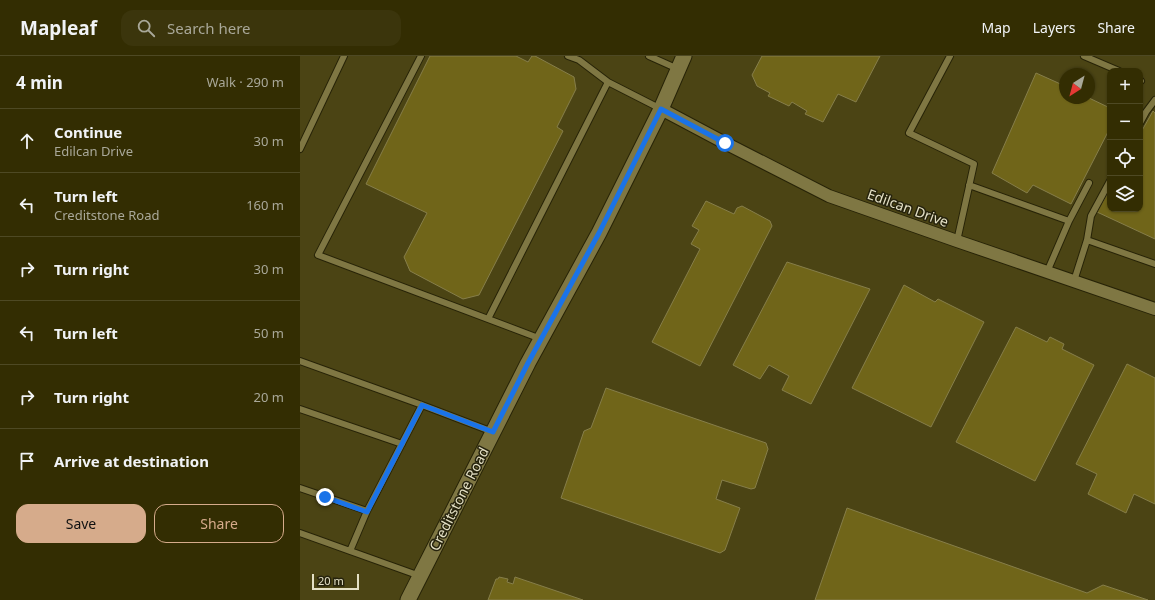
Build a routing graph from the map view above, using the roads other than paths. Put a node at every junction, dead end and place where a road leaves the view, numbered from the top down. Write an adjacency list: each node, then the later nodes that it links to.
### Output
1 (344, 56): 13 (lane)
2 (420, 56): 24 (lane)
3 (568, 56): 9 (lane)
4 (648, 56): 7 (lane)
5 (950, 56): 15 (lane)
6 (1084, 56): 8 (lane)
7 (682, 63): 11 (street, Creditstone Road)
8 (1112, 68)
9 (608, 82): 11 (lane); 24 (lane)
10 (1155, 100): 12 (lane)
11 (661, 109): 19 (street, Edilcan Drive); 25 (street, Creditstone Road)
12 (1143, 118)
13 (300, 149)
14 (1089, 183): 17 (lane)
15 (969, 185): 17 (lane); 19 (lane)
16 (1107, 186): 18 (lane)
17 (1069, 221): 21 (lane)
18 (1087, 240): 20 (lane); 22 (lane)
19 (957, 241): 21 (street, Edilcan Drive)
20 (1155, 264)
21 (1047, 272): 22 (street, Edilcan Drive)
22 (1074, 281): 23 (street, Edilcan Drive)
23 (1155, 309)
24 (488, 319): 25 (lane)
25 (541, 339): 29 (street, Creditstone Road)
26 (300, 361): 27 (lane)
27 (422, 405): 29 (lane); 30 (lane)
28 (300, 409): 30 (lane)
29 (493, 432): 35 (street, Creditstone Road)
30 (402, 444): 32 (lane)
31 (300, 488): 32 (lane)
32 (367, 512): 34 (lane)
33 (300, 533): 34 (lane)
34 (350, 551): 35 (lane)
35 (420, 576): 36 (street, Creditstone Road)
36 (408, 600)

